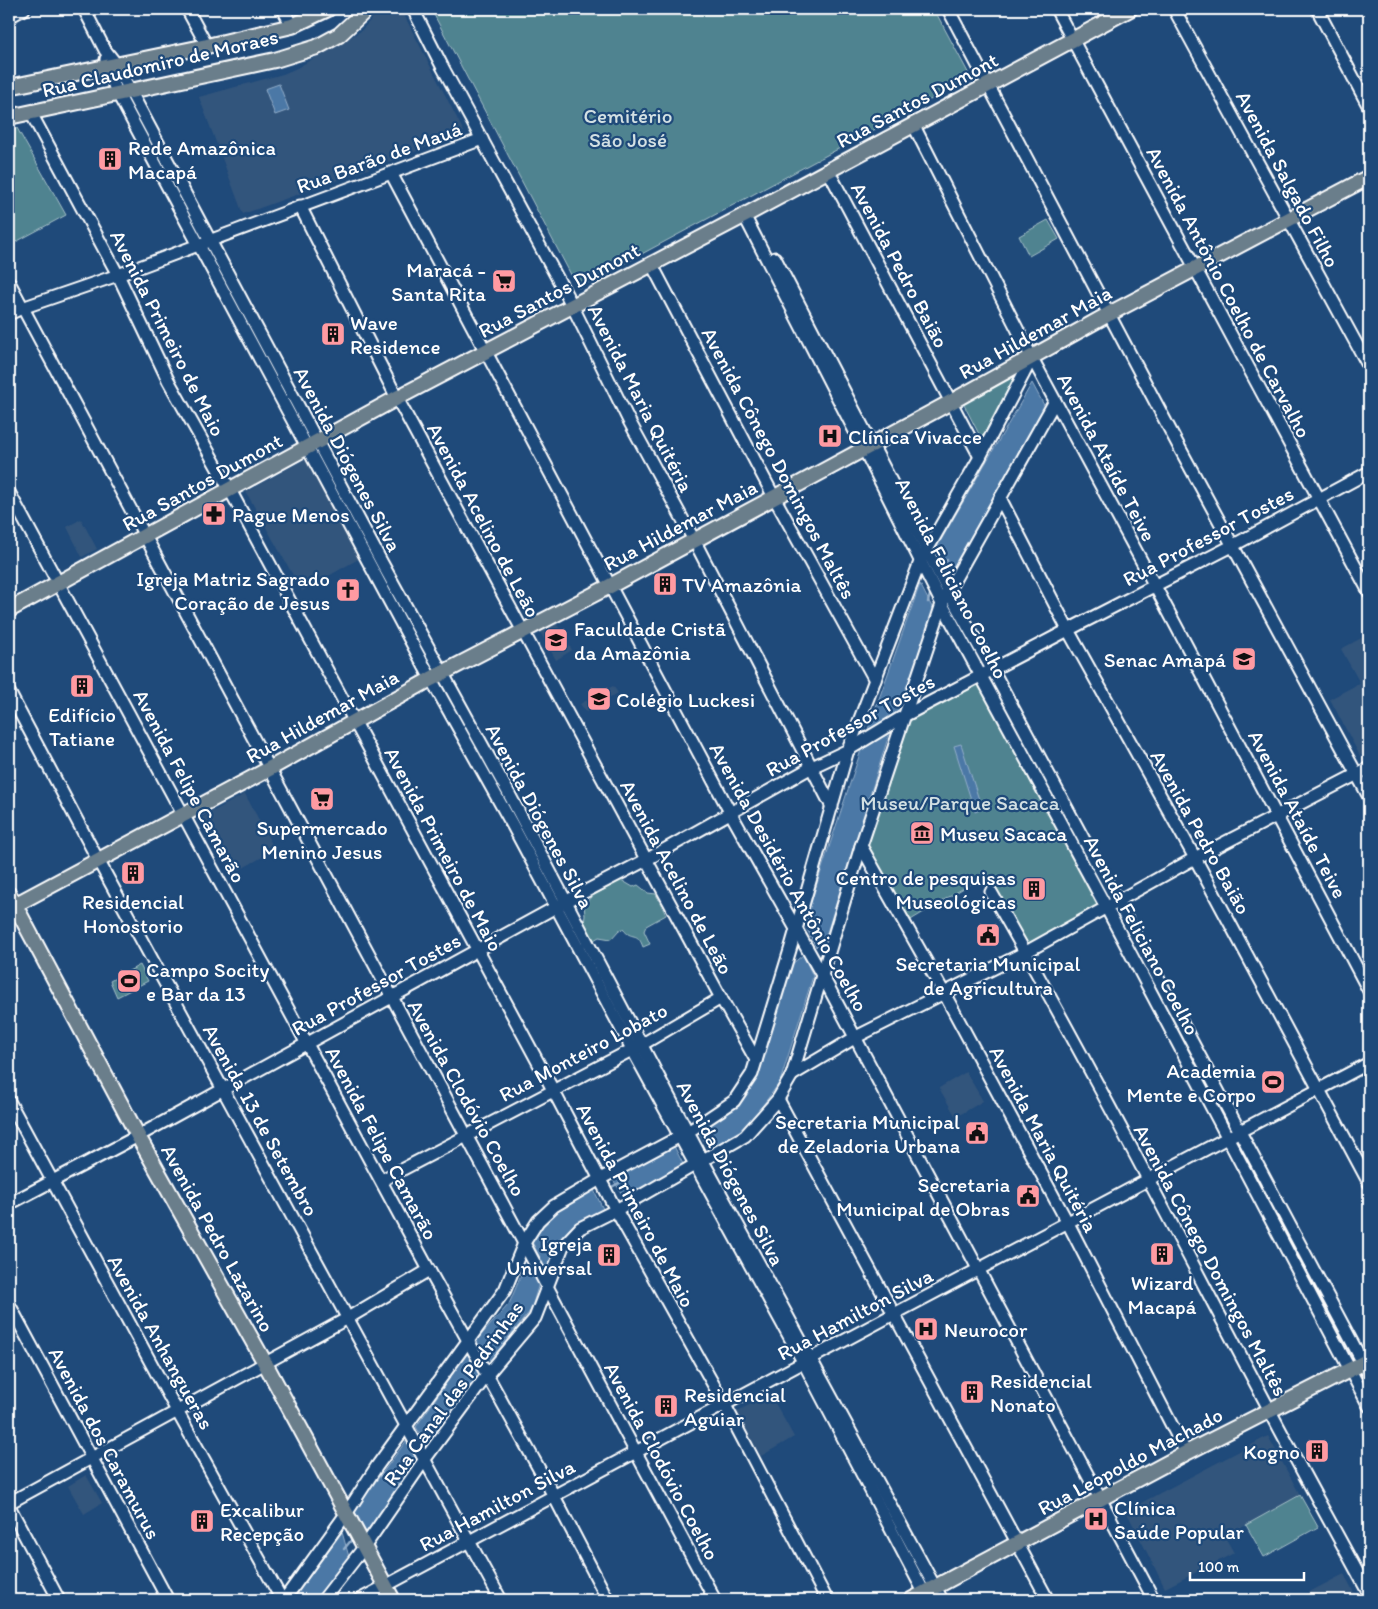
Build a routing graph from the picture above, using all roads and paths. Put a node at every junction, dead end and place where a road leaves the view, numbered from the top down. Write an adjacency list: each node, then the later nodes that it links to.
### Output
1 (24, 9): 13 (street)
2 (84, 9): 17 (street, Avenida Diógenes Silva)
3 (186, 9): 16 (street)
4 (283, 9): 14 (street)
5 (328, 9): 14 (main road, Rua Claudomiro de Moraes)
6 (367, 9): 20 (main road, Rua Claudomiro de Moraes)
7 (413, 9): 25 (street, Avenida Maria Quitéria)
8 (948, 9): 19 (street)
9 (1056, 9): 15 (street, Avenida Antônio Coelho de Carvalho)
10 (1130, 9): 15 (main road, Rua Santos Dumont)
11 (1174, 9): 31 (street, Avenida Salgado Filho)
12 (1317, 9): 21 (street)
13 (9, 17)
14 (292, 26): 16 (main road, Rua Claudomiro de Moraes)
15 (1072, 40): 19 (main road, Rua Santos Dumont); 34 (street, Avenida Antônio Coelho de Carvalho)
16 (207, 46): 17 (main road, Rua Claudomiro de Moraes)
17 (111, 65): 18 (main road, Rua Claudomiro de Moraes); 20 (street, Avenida Diógenes Silva)
18 (10, 84)
19 (988, 84): 24 (main road, Rua Santos Dumont); 40 (street)
20 (125, 93): 22 (main road, Rua Claudomiro de Moraes); 32 (street, Avenida Diógenes Silva)
21 (1369, 107)
22 (31, 113): 23 (main road, Rua Claudomiro de Moraes); 35 (street, Avenida Primeiro de Maio)
23 (9, 117)
24 (913, 124): 26 (main road, Rua Santos Dumont); 42 (street, Avenida Ataíde Teive)
25 (482, 138): 27 (street, Rua Barão de Mauá); 37 (street, Avenida Maria Quitéria)
26 (828, 170): 30 (main road, Rua Santos Dumont); 46 (street, Avenida Pedro Baião)
27 (391, 173): 29 (street, Rua Barão de Mauá); 41 (street, Avenida Desidério Antônio Coelho)
28 (1369, 177): 31 (main road, Rua Hildemar Maia)
29 (300, 206): 32 (street, Rua Barão de Mauá); 44 (street, Avenida Acelino de Leão)
30 (747, 214): 33 (main road, Rua Santos Dumont); 48 (street, Avenida Feliciano Coelho)
31 (1288, 219): 34 (main road, Rua Hildemar Maia); 43 (street, Avenida Salgado Filho)
32 (204, 242): 35 (street, Rua Barão de Mauá); 47 (street, Avenida Diógenes Silva)
33 (652, 263): 37 (main road, Rua Santos Dumont); 53 (street, Avenida Cônego Domingos Maltês)
34 (1194, 269): 40 (main road, Rua Hildemar Maia); 55 (street, Avenida Antônio Coelho de Carvalho)
35 (118, 275): 38 (street, Rua Barão de Mauá); 51 (street, Avenida Primeiro de Maio)
36 (9, 282): 38 (street, Avenida Clodóvio Coelho)
37 (572, 305): 41 (main road, Rua Santos Dumont); 57 (street, Avenida Maria Quitéria)
38 (22, 308): 39 (street, Rua Barão de Mauá); 56 (street, Avenida Clodóvio Coelho)
39 (9, 314)
40 (1109, 314): 42 (main road, Rua Hildemar Maia); 58 (street)
41 (485, 352): 44 (main road, Rua Santos Dumont); 62 (street, Avenida Desidério Antônio Coelho)
42 (1032, 358): 45 (street, Avenida Ataíde Teive); 46 (main road, Rua Hildemar Maia); 49 (street, Rua Canal das Pedrinhas)
43 (1369, 368)
44 (397, 398): 47 (main road, Rua Santos Dumont); 68 (street, Avenida Acelino de Leão)
45 (1055, 401): 54 (street, Rua Canal das Pedrinhas); 63 (street, Avenida Ataíde Teive)
46 (951, 402): 48 (main road, Rua Hildemar Maia); 49 (street, Avenida Pedro Baião)
47 (313, 445): 51 (main road, Rua Santos Dumont); 71 (street, Avenida Diógenes Silva)
48 (868, 447): 53 (main road, Rua Hildemar Maia); 59 (street, Avenida Feliciano Coelho); 60 (street, Avenida Feliciano Coelho)
49 (980, 457): 59 (street, Rua Canal das Pedrinhas)
50 (1369, 472): 55 (street, Rua Professor Tostes)
51 (230, 490): 56 (main road, Rua Santos Dumont); 75 (street, Avenida Primeiro de Maio)
52 (9, 492): 61 (street, Avenida Felipe Camarão)
53 (774, 497): 57 (main road, Rua Hildemar Maia); 72 (street, Avenida Cônego Domingos Maltês)
54 (1000, 498): 65 (street, Rua Canal das Pedrinhas); 67 (street, Avenida Pedro Baião)
55 (1319, 499): 58 (street, Rua Professor Tostes); 64 (street, Avenida Antônio Coelho de Carvalho)
56 (145, 537): 61 (main road, Rua Santos Dumont); 79 (street, Avenida Clodóvio Coelho)
57 (694, 540): 62 (main road, Rua Hildemar Maia); 77 (street, Avenida Maria Quitéria)
58 (1232, 546): 63 (street, Rua Professor Tostes); 80 (street)
59 (927, 549): 60 (street, Rua Canal das Pedrinhas); 65 (street, Avenida Feliciano Coelho)
60 (920, 562): 65 (street, Avenida Feliciano Coelho); 72 (street, Rua Canal das Pedrinhas)
61 (59, 584): 66 (main road, Rua Santos Dumont); 86 (street, Avenida Felipe Camarão)
62 (610, 586): 68 (main road, Rua Hildemar Maia); 85 (street, Avenida Desidério Antônio Coelho)
63 (1155, 586): 67 (street, Rua Professor Tostes); 87 (street, Avenida Ataíde Teive)
64 (1369, 592)
65 (943, 593): 69 (street, Avenida Feliciano Coelho); 70 (street, Avenida Feliciano Coelho); 74 (street, Rua Canal das Pedrinhas)
66 (9, 610)
67 (1068, 630): 69 (street, Rua Professor Tostes); 90 (street, Avenida Pedro Baião)
68 (523, 631): 71 (main road, Rua Hildemar Maia); 92 (street, Avenida Acelino de Leão)
69 (992, 669): 70 (street, Rua Professor Tostes); 88 (street, Avenida Feliciano Coelho)
70 (980, 675): 74 (street, Rua Professor Tostes); 88 (street, Avenida Feliciano Coelho)
71 (437, 676): 75 (main road, Rua Hildemar Maia); 81 (street, Avenida Diógenes Silva); 83 (street, Avenida Diógenes Silva)
72 (875, 680): 76 (street, Rua Canal das Pedrinhas)
73 (9, 692): 91 (street, Avenida 13 de Setembro)
74 (901, 718): 76 (street, Rua Professor Tostes); 89 (street, Rua Canal das Pedrinhas)
75 (354, 722): 79 (main road, Rua Hildemar Maia); 99 (street, Avenida Primeiro de Maio)
76 (848, 750): 77 (street, Rua Professor Tostes); 84 (street, Rua Canal das Pedrinhas)
77 (812, 767): 84 (street, Avenida Maria Quitéria); 85 (street, Rua Professor Tostes)
78 (1369, 768): 80 (street)
79 (268, 769): 86 (main road, Rua Hildemar Maia); 104 (street, Avenida Clodóvio Coelho)
80 (1357, 775): 82 (street); 87 (street)
81 (508, 792): 83 (street); 96 (street, Avenida Diógenes Silva)
82 (1369, 797)
83 (497, 798): 96 (street, Avenida Diógenes Silva)
84 (832, 807): 98 (street, Rua Canal das Pedrinhas)
85 (730, 812): 92 (street, Rua Professor Tostes); 98 (street, Avenida Desidério Antônio Coelho)
86 (184, 815): 91 (main road, Rua Hildemar Maia); 109 (street, Avenida Felipe Camarão)
87 (1278, 816): 90 (street); 102 (street, Avenida Ataíde Teive)
88 (1077, 840): 94 (street, Avenida Feliciano Coelho); 97 (street, Avenida Feliciano Coelho)
89 (861, 846): 101 (street, Rua Canal das Pedrinhas); 103 (street, Avenida Maria Quitéria)
90 (1195, 858): 94 (street); 116 (street, Avenida Pedro Baião)
91 (98, 860): 95 (main road, Rua Hildemar Maia); 114 (street, Avenida 13 de Setembro)
92 (646, 860): 96 (street, Rua Professor Tostes); 105 (street, Avenida Acelino de Leão)
93 (991, 892): 100 (street, Avenida Cônego Domingos Maltês)
94 (1117, 901): 97 (street); 106 (street, Avenida Feliciano Coelho)
95 (11, 902): 120 (main road, Avenida Pedro Lazarino)
96 (561, 904): 99 (street, Rua Professor Tostes); 110 (street, Avenida Diógenes Silva)
97 (1106, 907): 100 (street); 107 (street, Avenida Feliciano Coelho)
98 (796, 928): 101 (street, Avenida Desidério Antônio Coelho); 111 (street, Rua Canal das Pedrinhas)
99 (477, 950): 104 (street, Rua Professor Tostes); 115 (street, Avenida Primeiro de Maio)
100 (1026, 952): 103 (street); 127 (street, Avenida Cônego Domingos Maltês)
101 (822, 975): 108 (street, Avenida Desidério Antônio Coelho); 113 (street, Rua Canal das Pedrinhas)
102 (1369, 991)
103 (944, 993): 108 (street); 132 (street, Avenida Maria Quitéria)
104 (391, 998): 109 (street, Rua Professor Tostes); 121 (street, Avenida Clodóvio Coelho)
105 (721, 998): 110 (street, Rua Monteiro Lobato); 111 (street, Avenida Acelino de Leão)
106 (1181, 1022): 107 (street); 119 (street, Avenida Feliciano Coelho)
107 (1169, 1028): 123 (street, Avenida Feliciano Coelho)
108 (856, 1037): 113 (street); 137 (street, Avenida Desidério Antônio Coelho)
109 (308, 1044): 114 (street, Rua Professor Tostes); 126 (street, Avenida Felipe Camarão)
110 (637, 1047): 115 (street, Rua Monteiro Lobato); 122 (street, Avenida Diógenes Silva)
111 (756, 1060): 122 (street, Rua Canal das Pedrinhas)
112 (1369, 1063): 116 (street, Rua Hamilton Silva)
113 (792, 1075): 117 (street, Rua Canal das Pedrinhas)
114 (223, 1089): 120 (street, Rua Professor Tostes); 141 (street, Avenida 13 de Setembro)
115 (553, 1090): 121 (street, Rua Monteiro Lobato); 128 (street, Avenida Primeiro de Maio)
116 (1319, 1090): 119 (street, Rua Hamilton Silva); 129 (street, Avenida Pedro Baião)
117 (778, 1099): 124 (street, Rua Canal das Pedrinhas); 140 (street)
118 (9, 1101): 125 (street, Avenida Anhangueras)
119 (1240, 1132): 123 (street, Rua Hamilton Silva); 134 (street, Avenida Feliciano Coelho)
120 (138, 1136): 125 (street, Rua Professor Tostes); 144 (main road, Avenida Pedro Lazarino)
121 (466, 1136): 126 (street, Rua Monteiro Lobato); 133 (street, Avenida Clodóvio Coelho)
122 (685, 1137): 124 (street, Avenida Diógenes Silva); 128 (street, Rua Canal das Pedrinhas)
123 (1229, 1138): 127 (street, Rua Hamilton Silva); 135 (street, Avenida Feliciano Coelho)
124 (697, 1159): 131 (street, Rua Canal das Pedrinhas); 143 (street, Avenida Diógenes Silva)
125 (52, 1180): 130 (street, Rua Professor Tostes); 151 (street, Avenida Anhangueras)
126 (382, 1180): 136 (street, Avenida Felipe Camarão)
127 (1149, 1180): 132 (street, Rua Hamilton Silva); 150 (street, Avenida Cônego Domingos Maltês)
128 (601, 1182): 131 (street, Avenida Primeiro de Maio); 133 (street, Rua Canal das Pedrinhas)
129 (1369, 1183)
130 (9, 1204)
131 (614, 1206): 138 (street, Rua Canal das Pedrinhas); 148 (street, Avenida Primeiro de Maio)
132 (1068, 1222): 137 (street, Rua Hamilton Silva); 154 (street, Avenida Maria Quitéria)
133 (526, 1245): 138 (street, Avenida Clodóvio Coelho); 142 (street, Rua Canal das Pedrinhas)
134 (1302, 1248): 135 (street); 145 (street, Avenida Feliciano Coelho)
135 (1290, 1255): 146 (street, Avenida Feliciano Coelho)
136 (429, 1270): 141 (street); 142 (street, Avenida Felipe Camarão)
137 (979, 1270): 140 (street, Rua Hamilton Silva); 158 (street, Avenida Desidério Antônio Coelho)
138 (545, 1281): 147 (street, Rua Canal das Pedrinhas); 153 (street, Avenida Clodóvio Coelho)
139 (9, 1304): 156 (street, Avenida dos Caramurus)
140 (894, 1314): 143 (street, Rua Hamilton Silva); 163 (street)
141 (348, 1318): 144 (street); 152 (street, Avenida 13 de Setembro)
142 (470, 1344): 147 (street, Avenida Felipe Camarão); 152 (street, Rua Canal das Pedrinhas)
143 (807, 1361): 148 (street, Rua Hamilton Silva); 165 (street, Avenida Diógenes Silva)
144 (265, 1363): 151 (street); 160 (main road, Avenida Pedro Lazarino)
145 (1367, 1365): 146 (main road, Rua Leopoldo Machado)
146 (1350, 1370): 149 (street, Avenida Feliciano Coelho); 150 (main road, Rua Leopoldo Machado)
147 (485, 1373): 155 (street, Rua Canal das Pedrinhas); 157 (street, Avenida Felipe Camarão)
148 (724, 1405): 153 (street, Rua Hamilton Silva); 176 (street, Avenida Primeiro de Maio)
149 (1369, 1406)
150 (1270, 1410): 154 (main road, Rua Leopoldo Machado); 166 (street, Avenida Cônego Domingos Maltês)
151 (177, 1412): 156 (street); 169 (street, Avenida Anhangueras)
152 (408, 1430): 155 (street, Avenida 13 de Setembro); 160 (street, Rua Canal das Pedrinhas)
153 (636, 1453): 157 (street, Rua Hamilton Silva); 175 (street, Avenida Clodóvio Coelho)
154 (1186, 1453): 158 (main road, Rua Leopoldo Machado)
155 (422, 1455): 161 (street, Rua Canal das Pedrinhas); 162 (street)
156 (92, 1458): 159 (street); 168 (street, Avenida dos Caramurus)
157 (554, 1496): 162 (street, Rua Hamilton Silva); 174 (street, Avenida Felipe Camarão)
158 (1100, 1498): 163 (main road, Rua Leopoldo Machado); 180 (street, Avenida Desidério Antônio Coelho)
159 (9, 1505): 167 (street)
160 (346, 1514): 161 (main road, Avenida Pedro Lazarino); 169 (street, Rua Canal das Pedrinhas)
161 (359, 1537): 164 (main road, Avenida Pedro Lazarino); 170 (street, Rua Canal das Pedrinhas)
162 (468, 1541): 164 (street, Rua Hamilton Silva); 173 (street)
163 (1017, 1543): 165 (main road, Rua Leopoldo Machado); 179 (street)
164 (385, 1586): 171 (street, Rua Hamilton Silva); 172 (main road, Avenida Pedro Lazarino)
165 (929, 1593): 177 (main road, Rua Leopoldo Machado); 178 (street, Avenida Diógenes Silva)
166 (1369, 1594)
167 (59, 1600)
168 (168, 1600)
169 (283, 1600)
170 (323, 1600)
171 (359, 1600)
172 (393, 1600)
173 (500, 1600)
174 (608, 1600)
175 (716, 1600)
176 (828, 1600)
177 (911, 1600)
178 (942, 1600)
179 (1048, 1600)
180 (1154, 1600)

